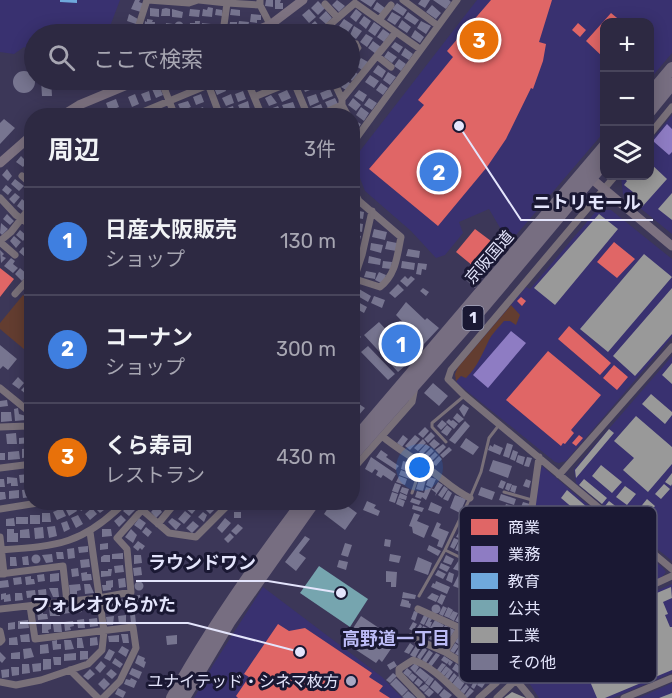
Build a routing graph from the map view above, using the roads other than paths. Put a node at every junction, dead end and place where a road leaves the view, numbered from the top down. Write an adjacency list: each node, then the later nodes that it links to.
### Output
1 (147, 0): 2 (street); 13 (street)
2 (199, 0): 7 (street)
3 (303, 0): 15 (street)
4 (403, 0): 17 (street)
5 (457, 0): 17 (street)
6 (356, 1): 11 (street); 12 (street)
7 (227, 3): 8 (street); 14 (street)
8 (260, 3): 15 (street)
9 (326, 4): 11 (street)
10 (391, 5): 12 (street)
11 (338, 18): 16 (street)
12 (379, 20): 18 (street)
13 (139, 24)
14 (224, 24)
15 (270, 24)
16 (331, 24)
17 (437, 25): 19 (street)
18 (396, 32): 19 (street); 20 (street)
19 (420, 49): 49 (street)
20 (377, 56): 21 (street); 23 (street)
21 (391, 67)
22 (672, 68): 25 (highway)
23 (360, 78)
24 (672, 84): 38 (highway)
25 (654, 89)
26 (115, 90): 40 (street)
27 (165, 90): 36 (street)
28 (193, 90): 36 (street)
29 (210, 90): 43 (street)
30 (251, 90): 35 (street)
31 (270, 90): 35 (street)
32 (298, 90): 45 (street)
33 (337, 90): 37 (street)
34 (351, 90): 37 (street)
35 (254, 97): 44 (street)
36 (169, 100): 41 (street); 42 (street)
37 (342, 102): 46 (street); 47 (street)
38 (654, 106)
39 (672, 107): 48 (street)
40 (74, 108)
41 (151, 108)
42 (172, 108)
43 (217, 108)
44 (259, 108)
45 (305, 108)
46 (332, 108)
47 (345, 108)
48 (654, 129)
49 (360, 133)
50 (24, 142): 52 (street)
51 (600, 154): 54 (highway, 京阪国道 / 1)
52 (0, 163)
53 (600, 166): 54 (highway, 京阪国道 / 1)
54 (587, 175): 56 (street); 70 (highway, 京阪国道 / 1); 77 (highway, 京阪国道 / 1)
55 (611, 180): 56 (street)
56 (604, 188): 63 (street); 72 (street)
57 (0, 198): 61 (street)
58 (360, 202): 59 (street)
59 (372, 211): 65 (street); 66 (street)
60 (24, 215): 61 (street)
61 (22, 218): 62 (street)
62 (0, 242): 64 (street)
63 (672, 246)
64 (15, 255)
65 (360, 262)
66 (360, 283)
67 (24, 284): 68 (street)
68 (15, 294)
69 (672, 347): 86 (street)
70 (415, 384): 78 (street); 80 (highway, 京阪国道 / 1)
71 (0, 388): 73 (street)
72 (464, 395): 74 (street); 79 (lane)
73 (24, 408)
74 (499, 424): 81 (street); 89 (lane)
75 (24, 426): 76 (street)
76 (0, 427)
77 (360, 434)
78 (382, 436): 82 (street); 84 (street)
79 (446, 442)
80 (360, 447)
81 (539, 457): 86 (street); 90 (street)
82 (360, 461)
83 (24, 465): 85 (street)
84 (422, 465): 88 (lane); 89 (street)
85 (0, 468)
86 (559, 475): 94 (street)
87 (504, 492): 90 (lane)
88 (412, 493)
89 (470, 498): 92 (lane)
90 (532, 500): 93 (street)
91 (24, 505): 95 (street)
92 (466, 506)
93 (531, 506)
94 (596, 506)
95 (0, 509)
96 (117, 510): 104 (street)
97 (142, 510): 103 (street); 115 (street)
98 (169, 510): 103 (street)
99 (223, 510): 103 (street)
100 (297, 510): 136 (highway)
101 (308, 510): 137 (highway)
102 (459, 521): 107 (lane)
103 (158, 524)
104 (90, 532): 106 (street); 115 (street)
105 (0, 537): 106 (street)
106 (1, 550): 111 (street)
107 (445, 550): 108 (lane); 114 (lane)
108 (459, 557)
109 (657, 557): 110 (street)
110 (672, 569)
111 (2, 574): 116 (street)
112 (672, 576): 113 (street)
113 (657, 583)
114 (419, 596)
115 (99, 598): 116 (street); 123 (street)
116 (67, 602): 117 (street)
117 (30, 606): 118 (street); 123 (street)
118 (0, 609)
119 (418, 609): 120 (street)
120 (459, 628)
121 (459, 630): 126 (street)
122 (0, 631): 125 (street)
123 (104, 631): 128 (street); 135 (street)
124 (411, 637): 126 (street)
125 (0, 642)
126 (445, 652): 127 (street)
127 (459, 661)
128 (70, 670): 130 (street); 134 (street)
129 (672, 678): 143 (street)
130 (0, 682)
131 (496, 683): 140 (street)
132 (513, 683): 141 (street)
133 (518, 683): 142 (street)
134 (99, 698)
135 (103, 698)
136 (172, 698)
137 (184, 698)
138 (422, 698): 139 (street)
139 (463, 698)
140 (479, 698)
141 (497, 698)
142 (531, 698)
143 (624, 698)

